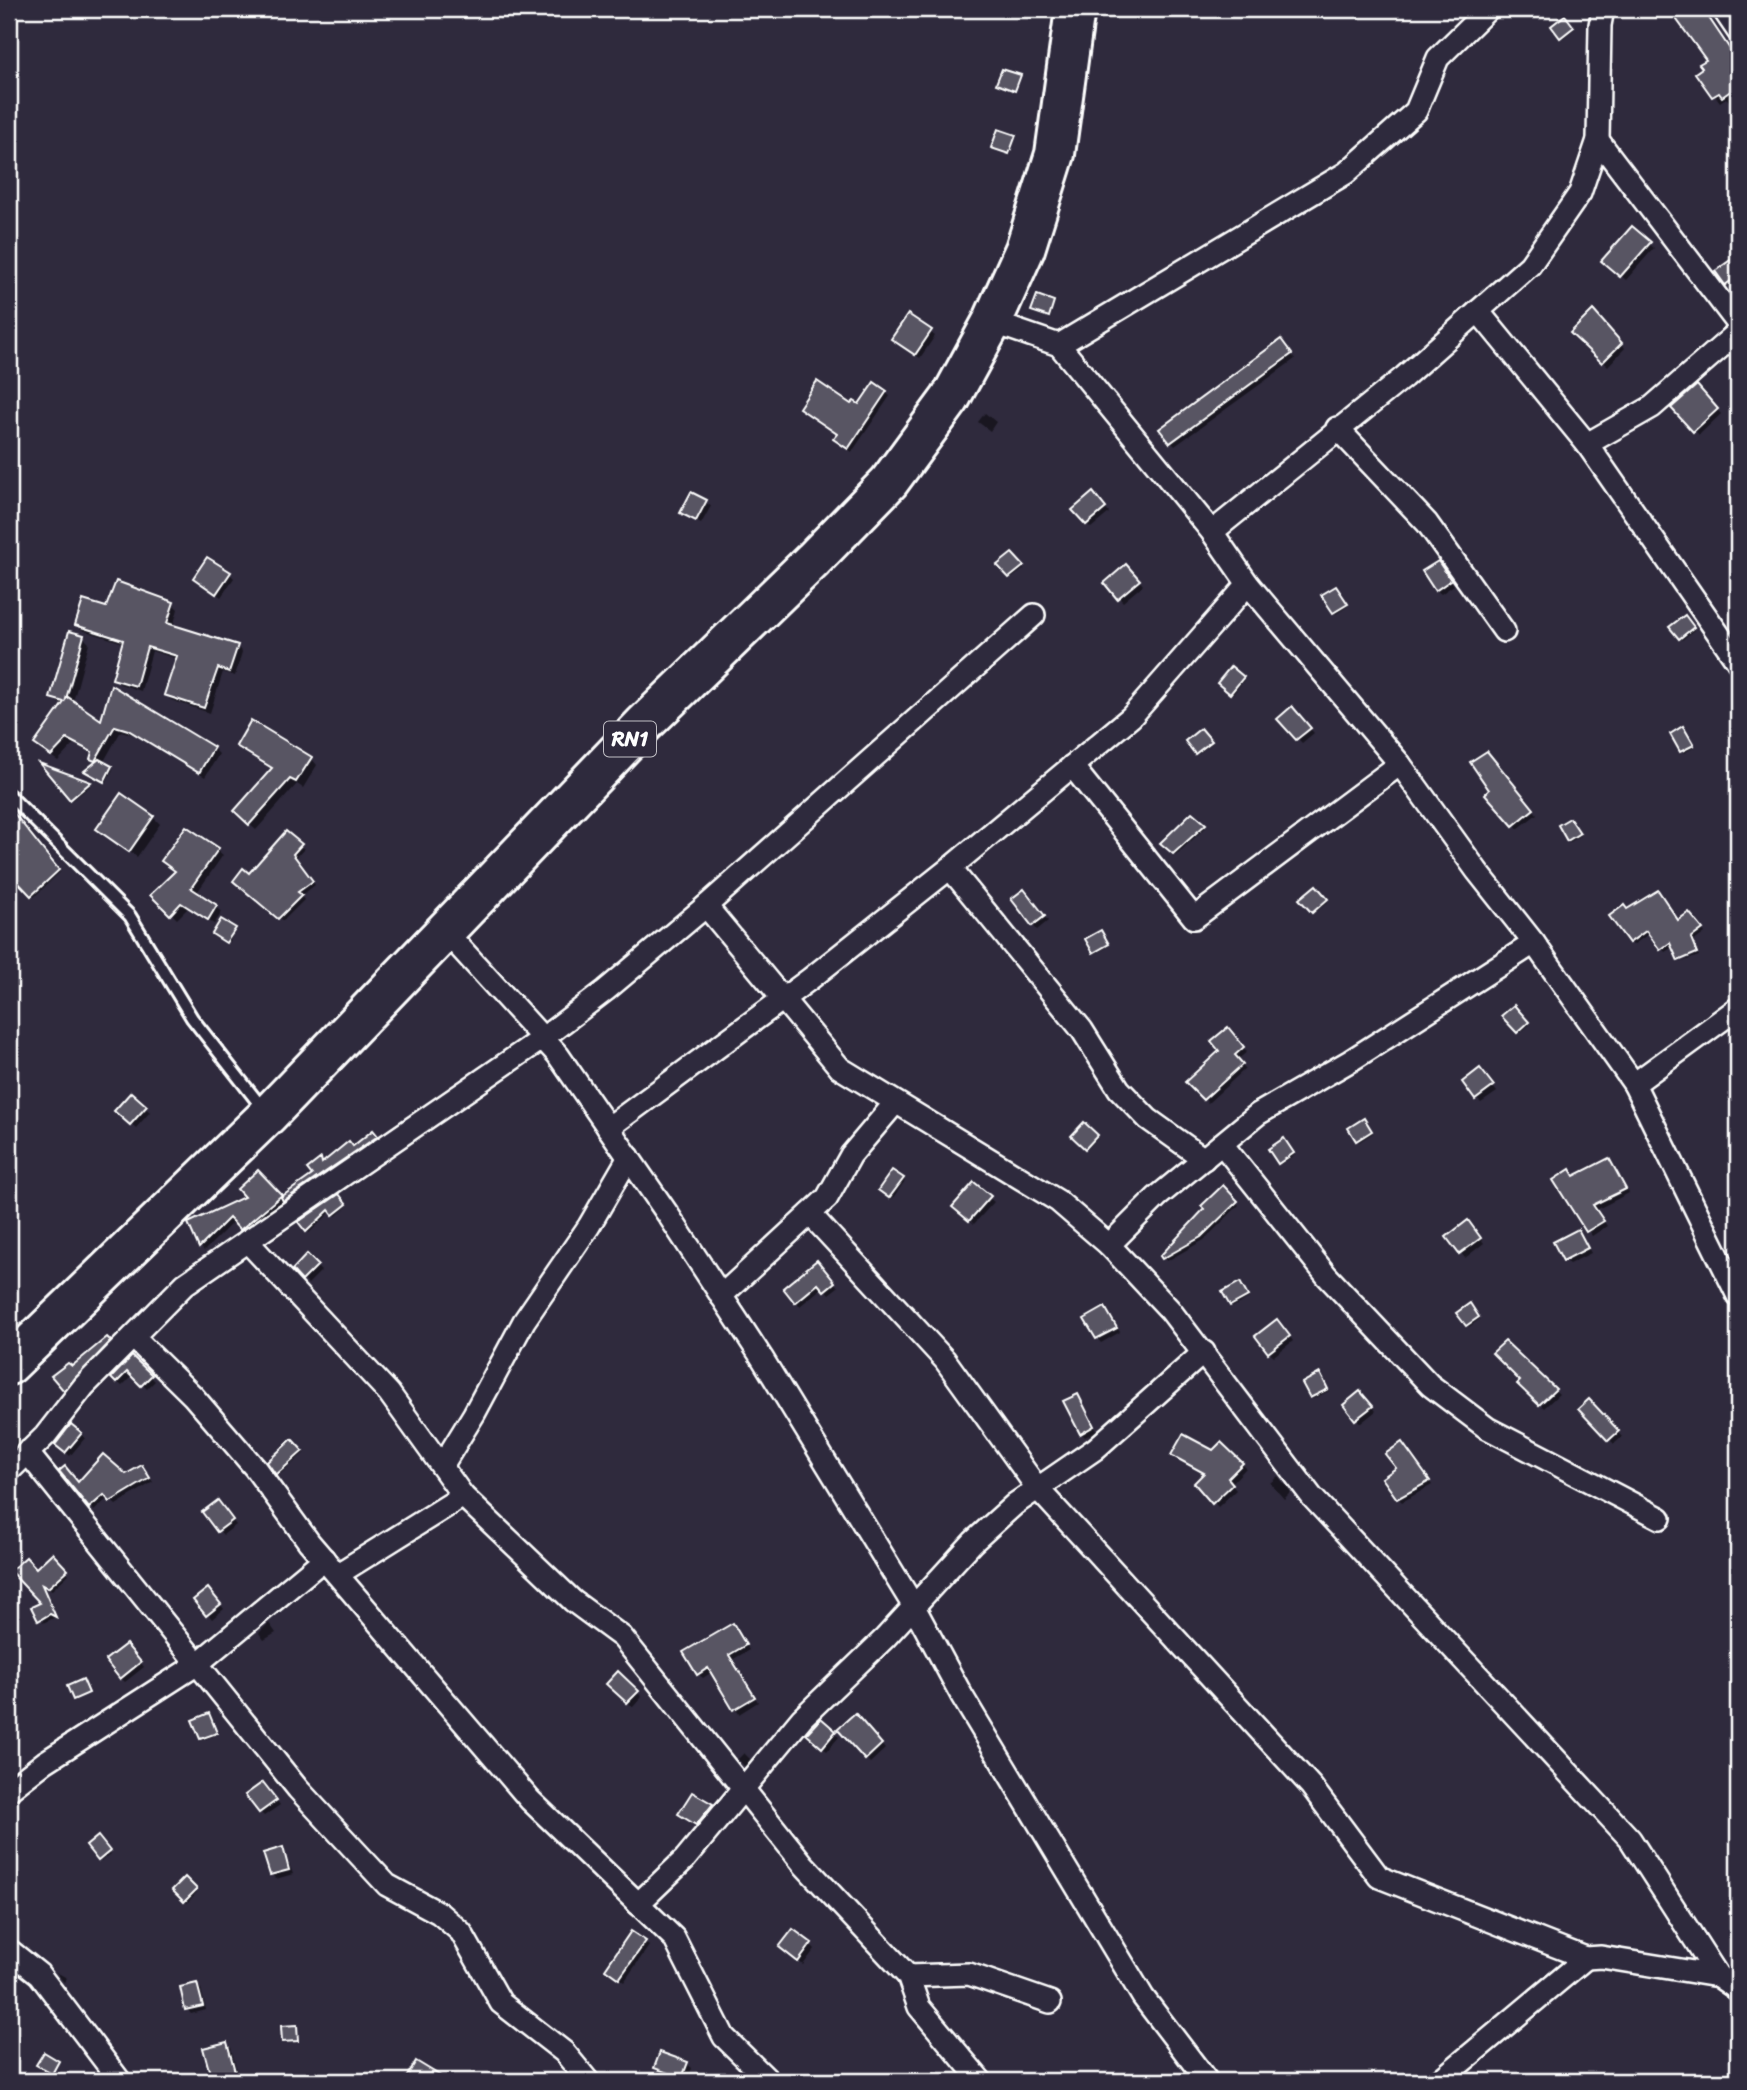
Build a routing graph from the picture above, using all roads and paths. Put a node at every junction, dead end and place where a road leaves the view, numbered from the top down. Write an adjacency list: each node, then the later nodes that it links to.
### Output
1 (1075, 9): 8 (highway, RN1)
2 (1488, 9): 11 (street)
3 (1603, 9): 6 (street)
4 (1723, 9): 5 (street)
5 (1738, 31)
6 (1598, 140): 7 (street); 9 (street)
7 (1478, 311): 12 (street); 13 (street)
8 (992, 323): 11 (street); 24 (highway, RN1)
9 (1738, 324)
10 (1738, 332): 13 (street)
11 (1059, 345): 14 (street)
12 (1337, 428): 14 (street); 17 (street)
13 (1587, 444): 18 (street)
14 (1212, 532): 15 (street)
15 (1248, 584): 19 (street); 20 (street)
16 (1034, 615): 23 (street)
17 (1504, 631)
18 (1738, 662)
19 (1400, 764): 20 (street); 25 (street)
20 (1073, 766): 22 (street)
21 (9, 795): 31 (lane)
22 (950, 868): 26 (street); 35 (street)
23 (706, 906): 26 (street); 28 (street)
24 (445, 931): 28 (street); 31 (highway, RN1)
25 (1534, 943): 29 (street); 33 (street)
26 (782, 999): 30 (street); 32 (street)
27 (1738, 1008): 29 (street)
28 (543, 1038): 32 (street); 37 (street)
29 (1634, 1084): 40 (street)
30 (895, 1103): 36 (street); 38 (street)
31 (268, 1115): 43 (highway, RN1)
32 (608, 1128): 34 (street)
33 (1222, 1144): 35 (street); 49 (street)
34 (629, 1157): 39 (street); 45 (street)
35 (1204, 1159): 38 (street)
36 (810, 1214): 39 (street); 47 (street)
37 (247, 1241): 41 (street); 45 (street)
38 (1109, 1245): 42 (street)
39 (721, 1296): 51 (street)
40 (1738, 1296)
41 (133, 1337): 44 (street); 50 (street)
42 (1203, 1352): 47 (street); 59 (street)
43 (9, 1364)
44 (27, 1452): 46 (street); 52 (street)
45 (442, 1466): 48 (street)
46 (9, 1471)
47 (1038, 1489): 51 (street); 57 (street)
48 (463, 1496): 50 (street); 53 (street)
49 (1660, 1518)
50 (331, 1567): 52 (street); 55 (street)
51 (913, 1605): 53 (street); 66 (street)
52 (197, 1665): 54 (street); 63 (street)
53 (742, 1787): 55 (street); 58 (street)
54 (9, 1790)
55 (638, 1905): 64 (street)
56 (9, 1950): 62 (street)
57 (1586, 1958): 59 (street); 67 (street)
58 (908, 1976): 61 (street); 65 (street)
59 (1717, 1976): 60 (street)
60 (1738, 1990)
61 (1050, 2002)
62 (120, 2081)
63 (588, 2081)
64 (769, 2081)
65 (981, 2081)
66 (1207, 2081)
67 (1439, 2081)

